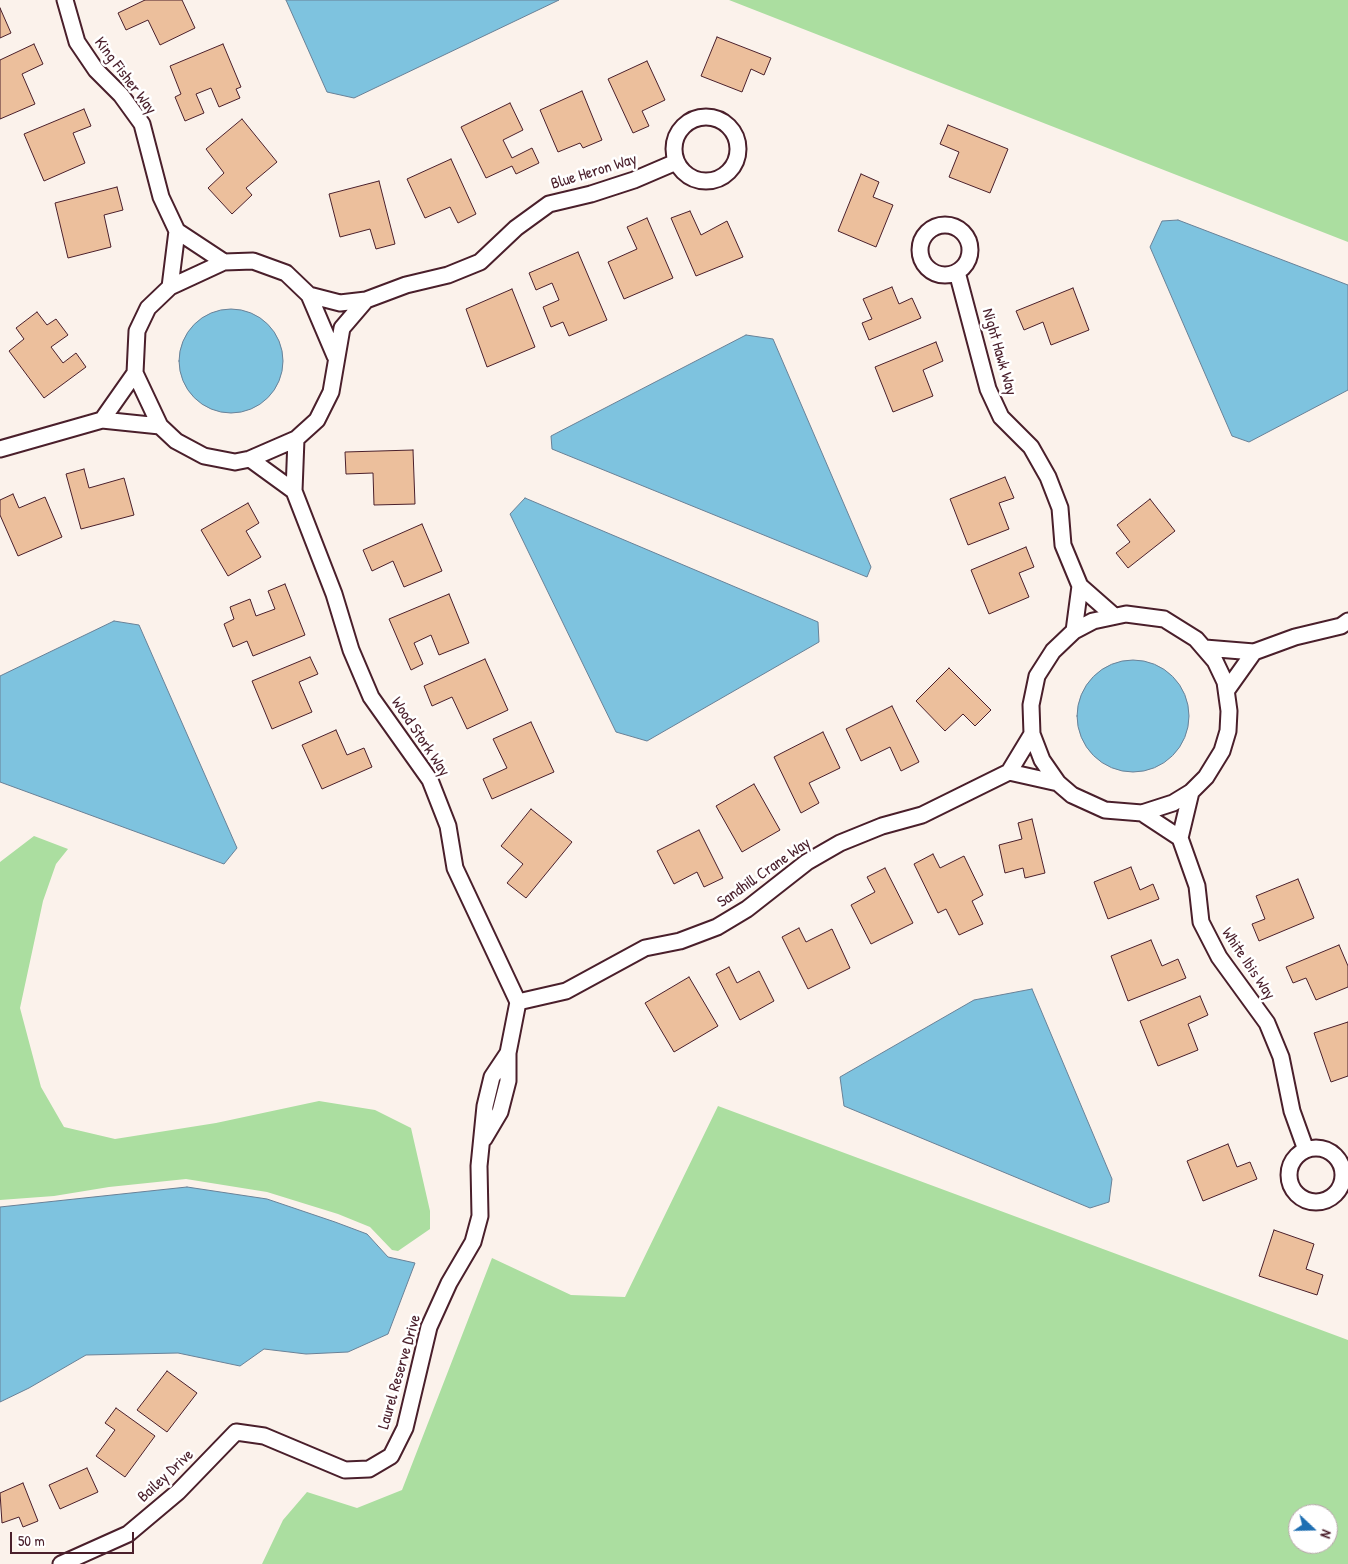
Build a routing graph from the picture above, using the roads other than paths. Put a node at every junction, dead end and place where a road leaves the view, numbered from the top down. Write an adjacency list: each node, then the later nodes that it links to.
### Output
1 (64, 0): 3 (street, King Fisher Way)
2 (676, 162): 2 (street); 8 (street, Blue Heron Way)
3 (177, 230): 4 (street); 6 (street)
4 (224, 262): 6 (street); 7 (street)
5 (957, 272): 17 (street, Night Hawk Way)
6 (170, 287): 10 (street)
7 (309, 294): 8 (street, Blue Heron Way); 9 (street)
8 (366, 300): 9 (street, Blue Heron Way)
9 (335, 356): 13 (street, Blue Heron Way)
10 (135, 373): 11 (street); 12 (street)
11 (102, 420): 12 (street); 14 (street)
12 (160, 426): 15 (street)
13 (296, 439): 15 (street, Blue Heron Way); 16 (street, Wood Stork Way)
14 (0, 449)
15 (250, 459): 16 (street)
16 (294, 491): 30 (street, Wood Stork Way)
17 (1080, 586): 18 (street); 20 (street)
18 (1113, 615): 20 (street); 21 (street)
19 (1348, 621): 22 (street)
20 (1074, 631): 24 (street)
21 (1205, 648): 22 (street); 23 (street)
22 (1254, 652): 23 (street)
23 (1227, 690): 27 (street)
24 (1032, 734): 25 (street); 26 (street)
25 (1008, 772): 26 (street); 30 (street, Sandhill Crane Way)
26 (1058, 783): 28 (street)
27 (1191, 792): 28 (street); 29 (street)
28 (1142, 813): 29 (street)
29 (1180, 838): 31 (street, White Ibis Way)
30 (518, 1002): 32 (street, Laurel Reserve Drive)
31 (1306, 1150)
32 (236, 1432): 33 (street, Bailey Drive)
33 (61, 1564)

